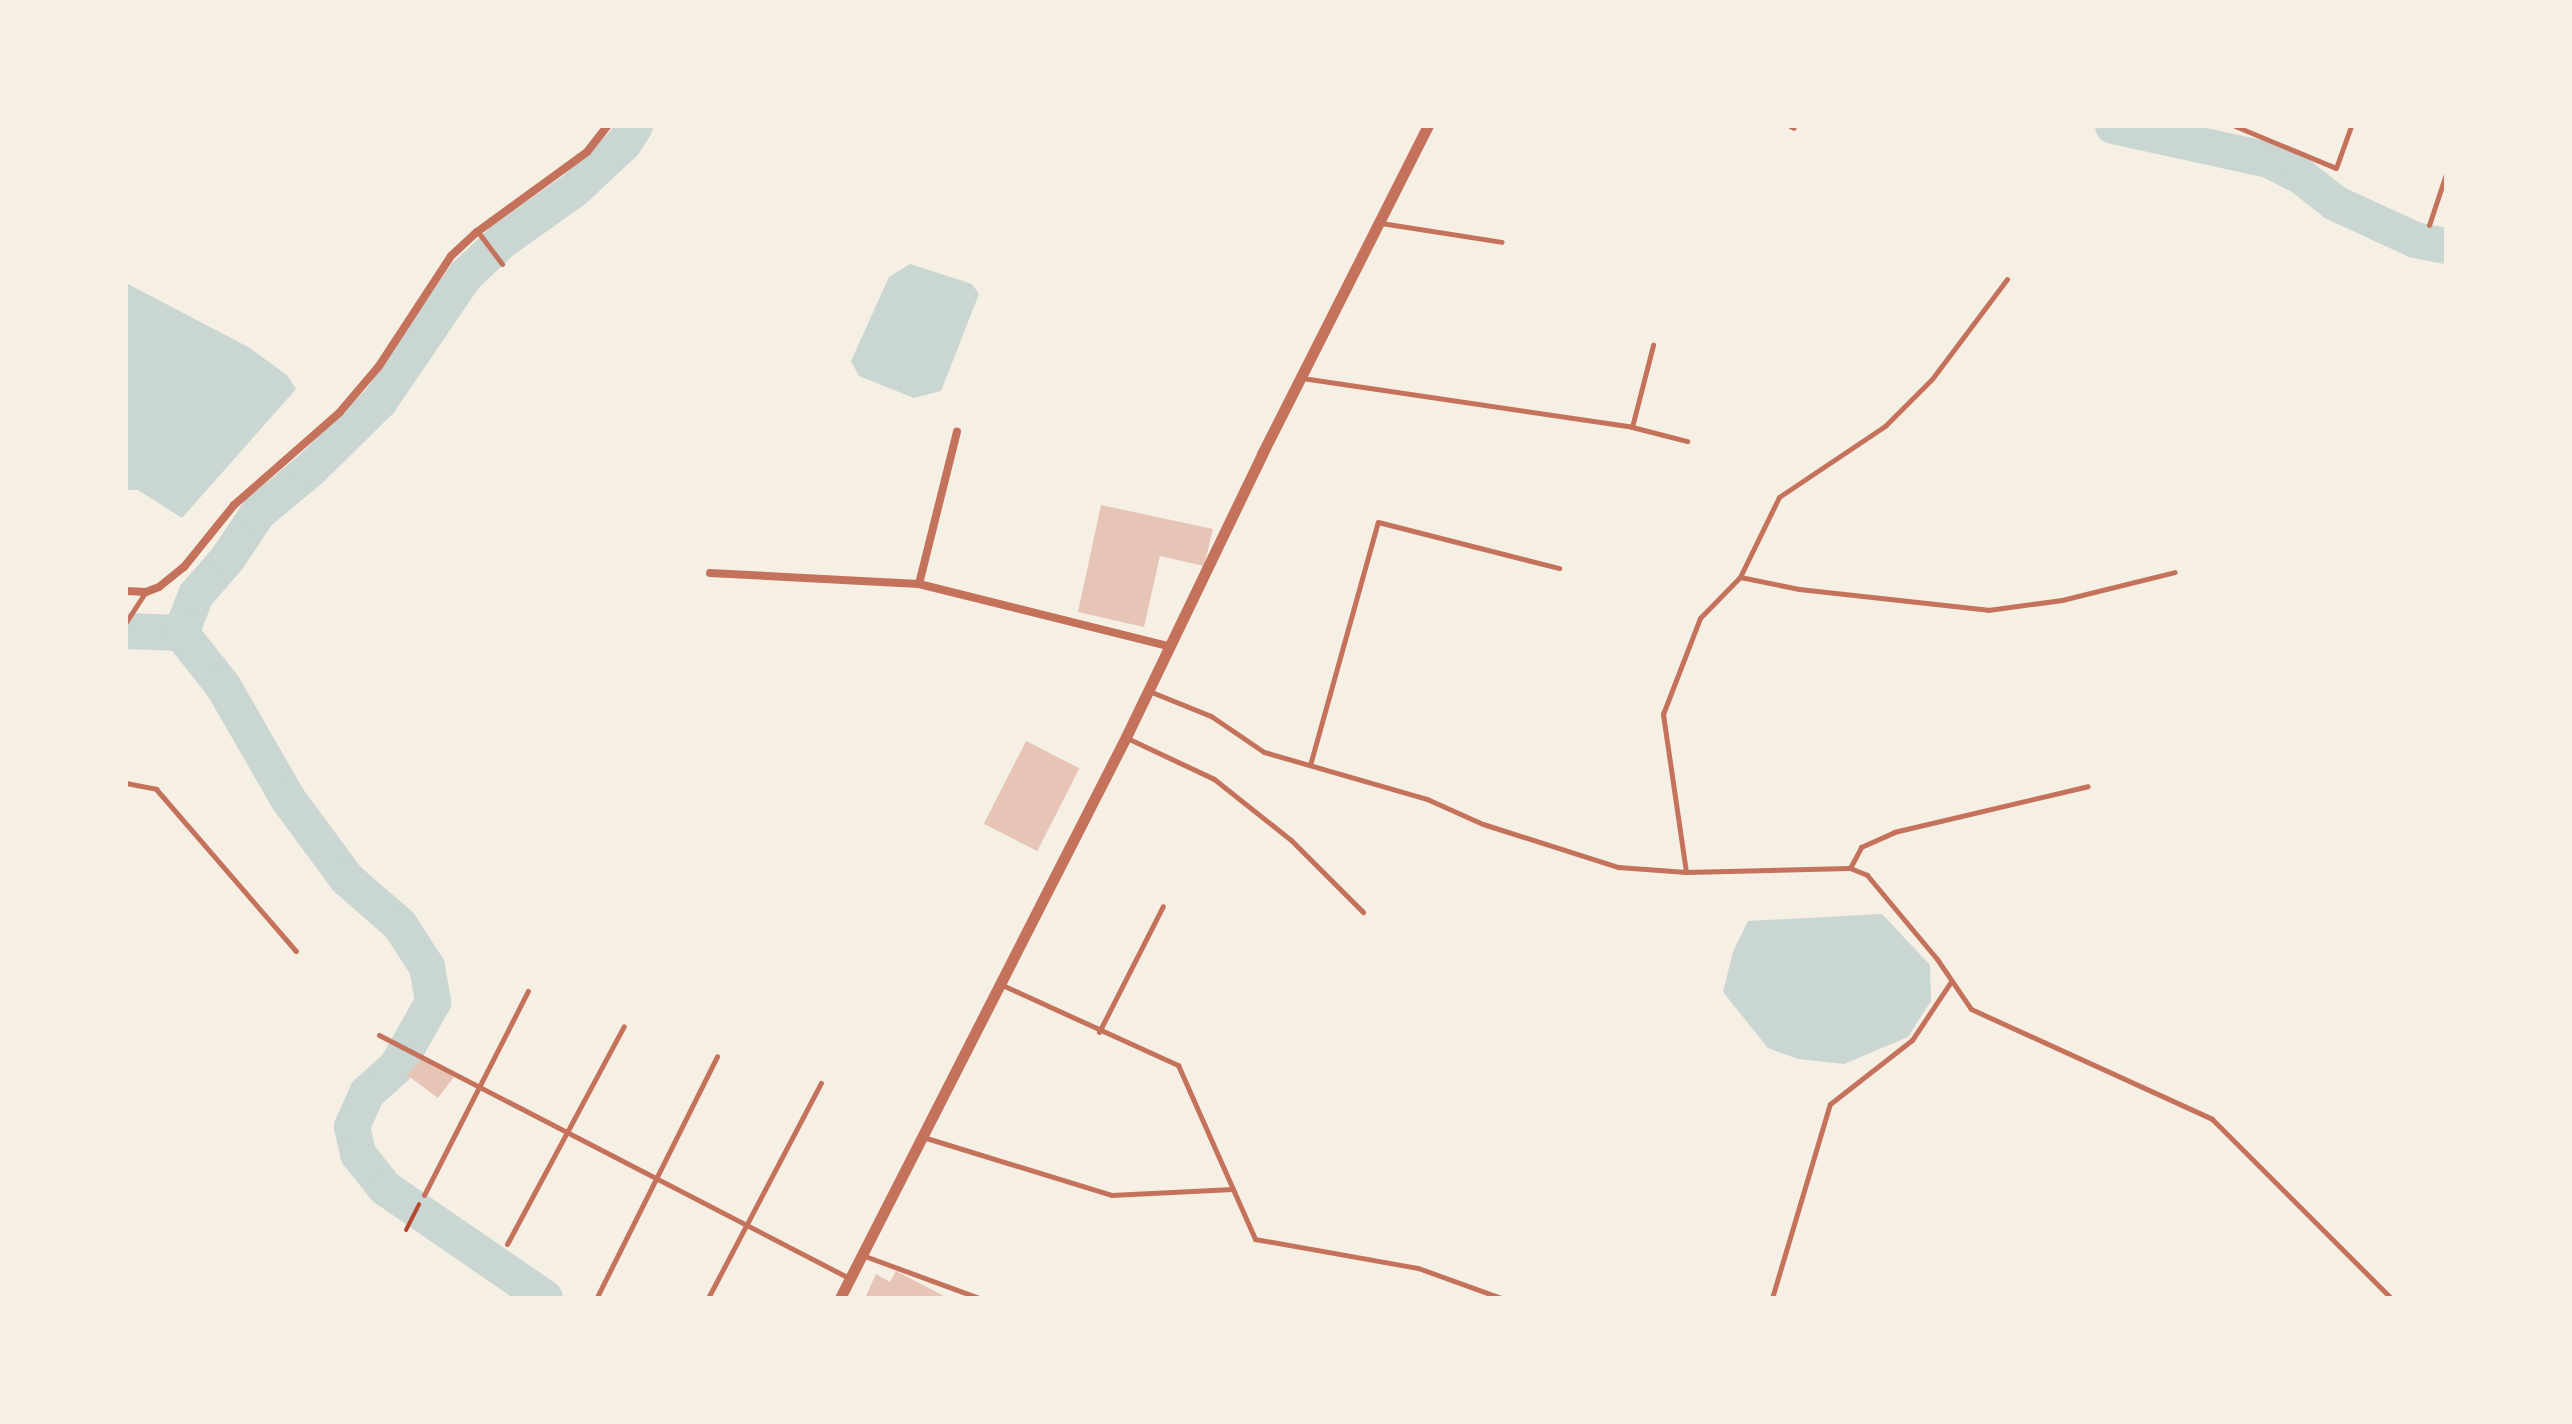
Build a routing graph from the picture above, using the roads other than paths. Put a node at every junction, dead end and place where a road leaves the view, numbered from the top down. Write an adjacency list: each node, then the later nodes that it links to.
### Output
1 (607, 126): 8 (street)
2 (2351, 126): 4 (lane)
3 (1424, 127): 6 (street)
4 (2235, 127)
5 (2446, 174): 7 (lane)
6 (1380, 223): 9 (lane); 13 (street)
7 (2429, 225)
8 (477, 232): 10 (lane); 23 (street)
9 (1502, 242)
10 (502, 264)
11 (2007, 279): 20 (lane)
12 (1653, 345): 14 (lane)
13 (1301, 378): 14 (lane); 25 (street)
14 (1632, 427): 16 (lane)
15 (957, 432): 21 (street)
16 (1687, 441)
17 (1559, 568): 28 (lane)
18 (2175, 572): 20 (lane)
19 (710, 573): 21 (street)
20 (1740, 577): 32 (lane)
21 (919, 584): 25 (street)
22 (126, 591): 23 (street)
23 (144, 596): 24 (lane)
24 (126, 622)
25 (1168, 646): 26 (street)
26 (1147, 690): 27 (street); 28 (lane)
27 (1126, 737): 34 (lane); 37 (street)
28 (1310, 765): 32 (lane)
29 (126, 783): 35 (lane)
30 (2088, 786): 31 (lane)
31 (1850, 868): 32 (lane); 36 (lane)
32 (1686, 872)
33 (1163, 906): 40 (lane)
34 (1363, 912)
35 (296, 951)
36 (1950, 983): 59 (lane); 60 (lane)
37 (999, 984): 40 (lane); 46 (street)
38 (528, 991): 44 (lane)
39 (624, 1026): 45 (lane)
40 (1099, 1032): 48 (lane)
41 (379, 1035): 44 (lane)
42 (717, 1056): 47 (lane)
43 (821, 1083): 50 (lane)
44 (479, 1086): 45 (lane); 49 (lane)
45 (569, 1133): 47 (lane); 51 (lane)
46 (921, 1137): 48 (lane); 52 (street)
47 (656, 1178): 50 (lane); 54 (lane)
48 (1233, 1189): 58 (lane)
49 (424, 1195)
50 (745, 1224): 53 (lane); 55 (lane)
51 (507, 1244)
52 (861, 1255): 53 (street); 57 (lane)
53 (849, 1278): 56 (street)
54 (597, 1297)
55 (708, 1298)
56 (840, 1298)
57 (979, 1298)
58 (1501, 1298)
59 (1772, 1298)
60 (2391, 1298)

